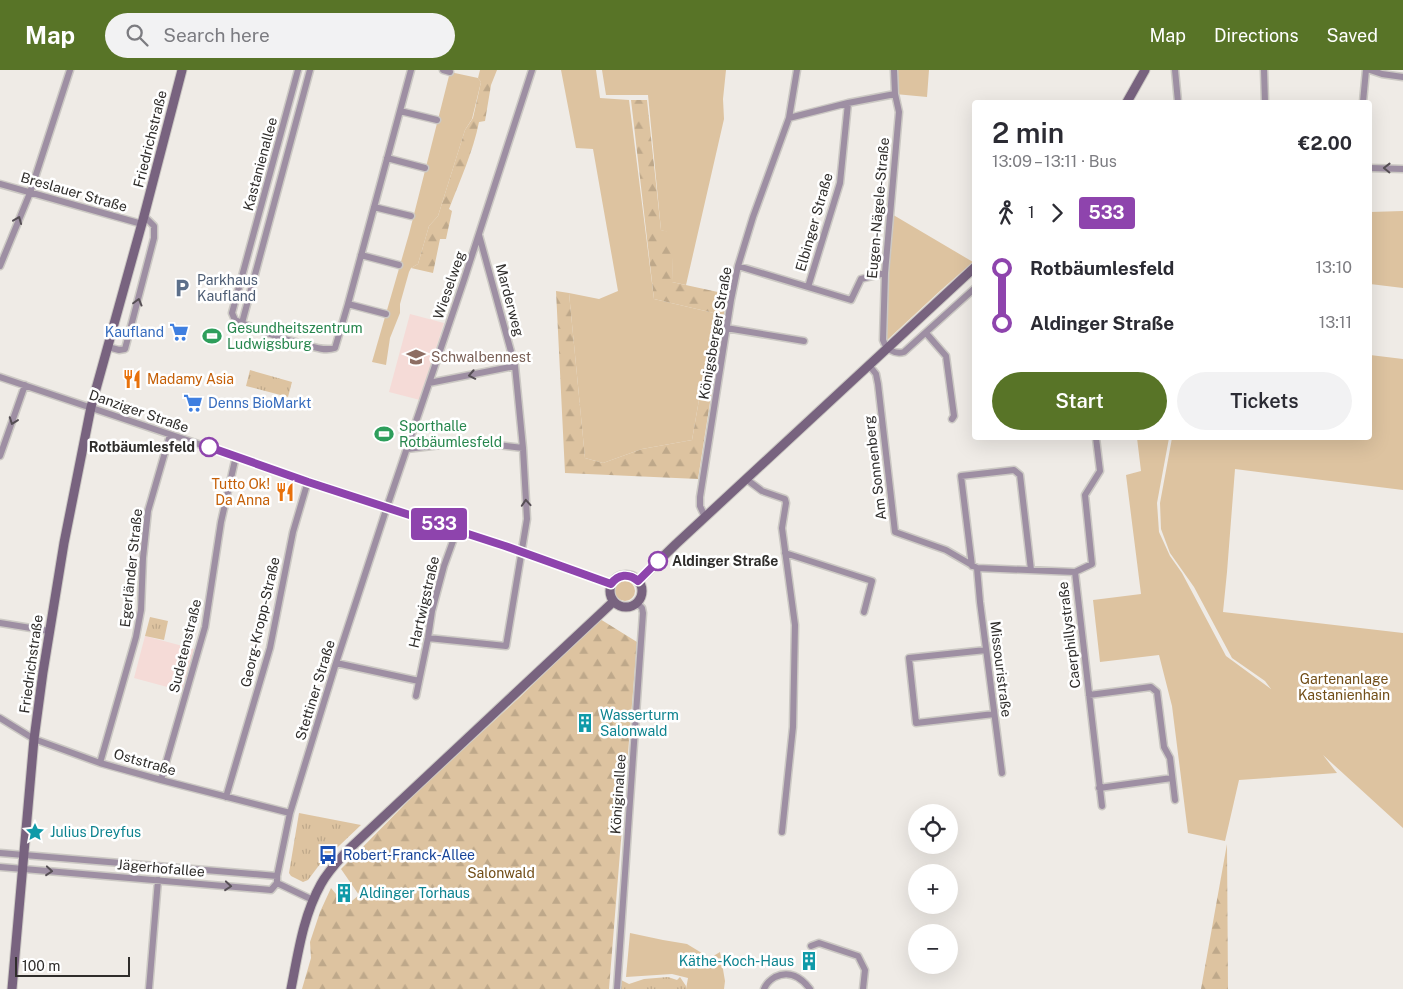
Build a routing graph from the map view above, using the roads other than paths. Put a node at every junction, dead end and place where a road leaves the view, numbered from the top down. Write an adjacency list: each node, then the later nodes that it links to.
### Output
1 (70, 70): 30 (street)
2 (182, 70): 33 (main road, Friedrichstraße)
3 (298, 70): 15 (street, Kastanienallee)
4 (310, 70): 20 (street, Kastanienallee)
5 (411, 70): 22 (street)
6 (532, 70): 34 (street, Wieselweg)
7 (798, 70): 23 (street, Königsberger Straße)
8 (894, 70): 14 (street, Eugen-Nägele-Straße)
9 (1145, 70): 16 (main road)
10 (1175, 70): 17 (street)
11 (1368, 70): 13 (street); 19 (street)
12 (1264, 71): 18 (street)
13 (1403, 77)
14 (895, 94): 21 (street); 42 (street, Eugen-Nägele-Straße)
15 (290, 99): 20 (street); 35 (street, Kastanienallee)
16 (1128, 100)
17 (1178, 100)
18 (1265, 100)
19 (1363, 100)
20 (302, 103): 36 (street, Kastanienallee)
21 (848, 103): 23 (street); 43 (street, Elbinger Straße)
22 (400, 111): 24 (street); 25 (street)
23 (789, 118): 40 (street, Königsberger Straße)
24 (437, 120)
25 (387, 158): 26 (street); 31 (street)
26 (425, 168)
27 (1372, 168): 28 (street, one-way to 27)
28 (1403, 168)
29 (0, 184): 30 (street, Breslauer Straße)
30 (30, 193): 33 (street, Breslauer Straße); 39 (street, one-way to 30)
31 (374, 207): 32 (street); 37 (street)
32 (411, 216)
33 (143, 220): 51 (main road, Friedrichstraße); 51 (street, one-way to 33)
34 (479, 234): 54 (street, Marderweg); 56 (street, Wieselweg)
35 (254, 235): 36 (street); 47 (street, Kastanienallee)
36 (265, 238): 47 (street, Kastanienallee)
37 (361, 255): 38 (street); 45 (street)
38 (399, 265)
39 (0, 266)
40 (738, 266): 43 (street); 48 (street, Königsberger Straße)
41 (972, 270): 52 (main road)
42 (885, 274): 43 (street); 52 (street, Eugen-Nägele-Straße)
43 (808, 287)
44 (972, 291): 49 (street)
45 (348, 304): 46 (street); 47 (street)
46 (386, 314)
47 (242, 324)
48 (726, 328): 50 (street); 69 (street, Königsberger Straße)
49 (926, 333): 52 (street); 59 (street)
50 (804, 341)
51 (108, 347): 58 (main road, Friedrichstraße)
52 (888, 347): 53 (main road)
53 (869, 365): 66 (main road); 73 (street, Am Sonnenberg)
54 (515, 366): 56 (street, one-way to 56); 62 (street, Marderweg)
55 (0, 377): 57 (street, Danziger Straße)
56 (429, 383): 63 (street, Wieselweg)
57 (25, 385): 58 (street, Danziger Straße); 64 (street, one-way to 64)
58 (91, 407): 60 (street, Danziger Straße); 82 (main road, Friedrichstraße)
59 (952, 419)
60 (170, 435): 65 (street, Danziger Straße); 92 (street, Egerländer Straße)
61 (1096, 440): 75 (street)
62 (523, 448): 63 (street); 71 (street, Marderweg, one-way to 62)
63 (407, 449): 68 (street, Wieselweg)
64 (0, 456)
65 (236, 456): 67 (street, Danziger Straße); 95 (street, Sudetenstraße)
66 (746, 479): 69 (main road); 72 (street)
67 (308, 482): 68 (street, Danziger Straße); 97 (street, Georg-Kropp-Straße)
68 (387, 507): 70 (street, Danziger Straße); 85 (street, Stettiner Straße)
69 (705, 517): 76 (main road)
70 (456, 530): 71 (street, Danziger Straße); 83 (street, Hartwigstraße)
71 (521, 552): 77 (street, Danziger Straße); 83 (street, Marderweg)
72 (785, 553): 80 (street); 101 (street)
73 (974, 567): 74 (street, Am Sonnenberg); 74 (street, Missouristraße); 84 (street, Missouristraße)
74 (1031, 570): 75 (street, Am Sonnenberg)
75 (1075, 572): 87 (street, Caerphillystraße)
76 (638, 581): 77 (main road); 79 (main road)
77 (611, 584): 78 (main road)
78 (613, 602): 79 (main road); 108 (main road)
79 (637, 603): 113 (street, Königinallee)
80 (864, 612)
81 (0, 623): 82 (street)
82 (50, 631): 91 (main road, Friedrichstraße)
83 (428, 638): 86 (street, Hartwigstraße)
84 (986, 650): 89 (street, Missouristraße); 89 (street)
85 (336, 663): 86 (street); 100 (street, Stettiner Straße)
86 (419, 681): 88 (street, Hartwigstraße)
87 (1089, 695): 94 (street, Caerphillystraße); 96 (street, Caerphillystraße)
88 (416, 696)
89 (994, 714): 93 (street, Missouristraße)
90 (0, 718): 91 (street, Oststraße)
91 (34, 739): 92 (street, Oststraße); 103 (main road, Friedrichstraße)
92 (100, 762): 95 (street, Oststraße)
93 (1002, 774)
94 (1172, 778): 96 (street); 98 (street, Caerphillystraße)
95 (161, 780): 97 (street, Oststraße)
96 (1100, 788): 99 (street, Caerphillystraße)
97 (226, 797): 100 (street, Oststraße)
98 (1175, 800)
99 (1102, 806)
100 (290, 813): 106 (street, Stettiner Straße)
101 (782, 832)
102 (0, 853): 103 (street, Jägerhofallee)
103 (24, 855): 105 (main road, Friedrichstraße); 106 (street, Jägerhofallee)
104 (0, 868): 105 (street, Jägerhofallee)
105 (22, 869): 107 (street, Jägerhofallee, one-way to 107); 110 (main road, Friedrichstraße)
106 (277, 879): 107 (street, Jägerhofallee, one-way to 106); 108 (street, Jägerhofallee)
107 (158, 880): 111 (street)
108 (313, 900): 112 (main road)
109 (811, 946): 116 (street)
110 (12, 989)
111 (149, 989)
112 (290, 989)
113 (617, 989)
114 (764, 989): 115 (street)
115 (810, 989)
116 (863, 989)

